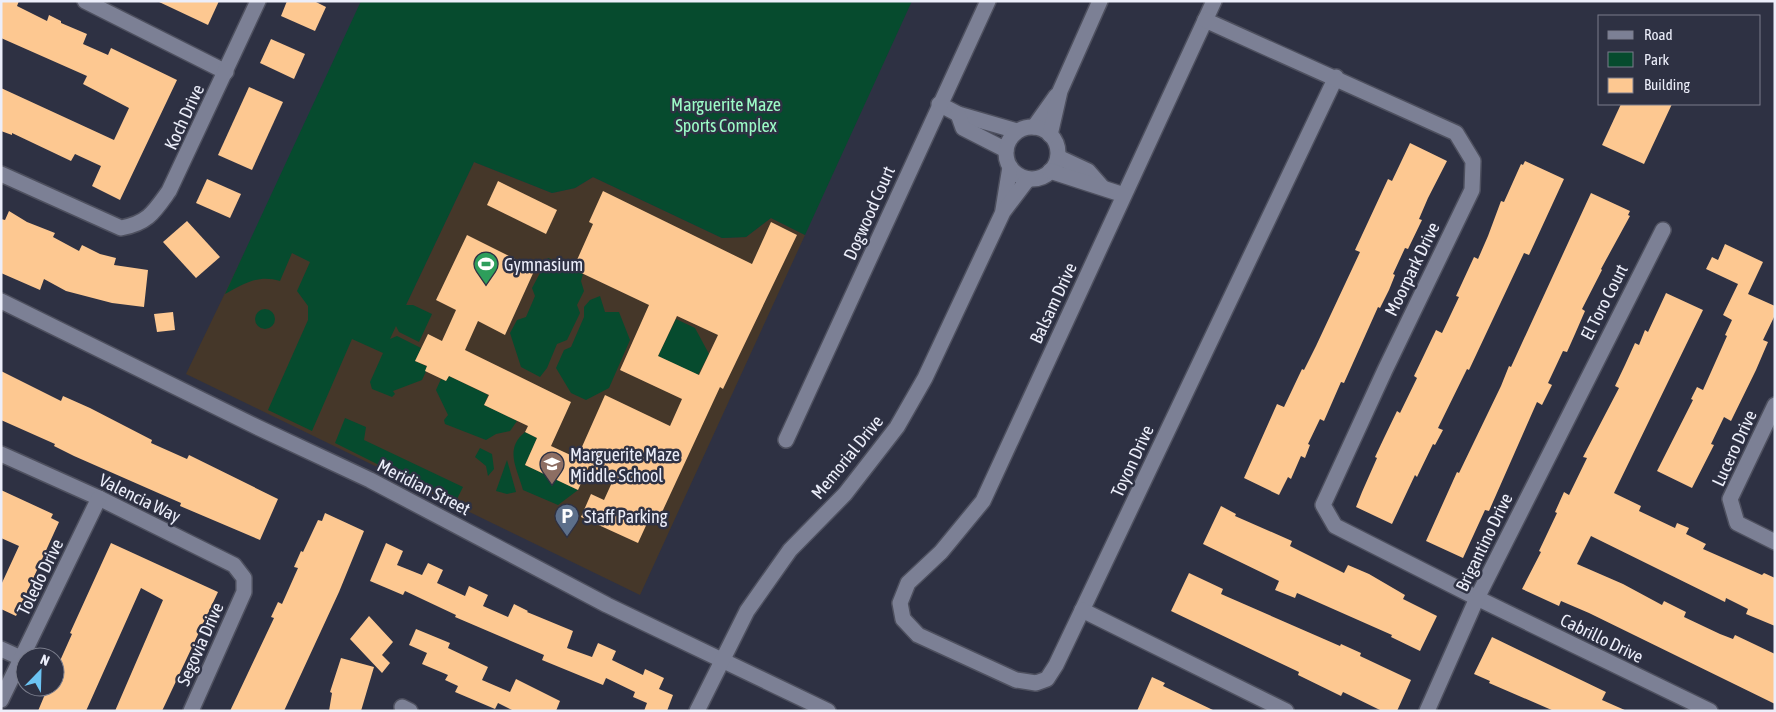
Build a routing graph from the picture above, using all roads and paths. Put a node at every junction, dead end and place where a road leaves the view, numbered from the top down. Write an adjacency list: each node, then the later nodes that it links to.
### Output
1 (85, 1): 7 (street)
2 (258, 1): 7 (street, Koch Drive)
3 (988, 1): 10 (street, Dogwood Court)
4 (1100, 1): 9 (street)
5 (1214, 1): 6 (street, Balsam Drive)
6 (1205, 20): 8 (street, Moorpark Drive); 22 (street, Balsam Drive)
7 (226, 72): 19 (street, Koch Drive)
8 (1336, 78): 34 (street, Moorpark Drive); 35 (street, Toyon Drive)
9 (1060, 91): 12 (street); 14 (street)
10 (939, 104): 11 (street); 28 (street, Dogwood Court)
11 (958, 114): 13 (street); 15 (street)
12 (1034, 127): 13 (street); 14 (street)
13 (1017, 131): 15 (street)
14 (1050, 135): 16 (street)
15 (1006, 150): 17 (street)
16 (1058, 157): 18 (street); 21 (street)
17 (1010, 167): 20 (street); 23 (street)
18 (1050, 171): 20 (street); 21 (street)
19 (1, 174)
20 (1028, 179): 23 (street)
21 (1103, 188): 22 (street)
22 (1124, 195): 32 (street, Balsam Drive)
23 (1003, 212): 39 (street, Memorial Drive)
24 (1663, 230): 26 (street, El Toro Court)
25 (1, 301): 39 (street, Meridian Street)
26 (1580, 391): 34 (street, Brigantino Drive)
27 (1775, 405): 31 (street, Lucero Drive)
28 (786, 440)
29 (1, 454): 30 (street, Valencia Way)
30 (99, 498): 33 (street, Valencia Way); 36 (street, Toledo Drive)
31 (1775, 542)
32 (908, 583): 35 (street, Toyon Drive)
33 (244, 592): 42 (street, Segovia Drive)
34 (1477, 598): 46 (street, Brigantino Drive); 47 (street, Cabrillo Drive)
35 (1082, 610): 45 (street)
36 (26, 647)
37 (1, 649): 38 (street)
38 (15, 655)
39 (721, 660): 43 (street, Memorial Drive); 44 (street, Meridian Street)
40 (15, 671): 41 (street, Toledo Drive)
41 (1, 700)
42 (191, 711)
43 (698, 711)
44 (828, 711)
45 (1286, 711)
46 (1427, 711)
47 (1710, 711)

